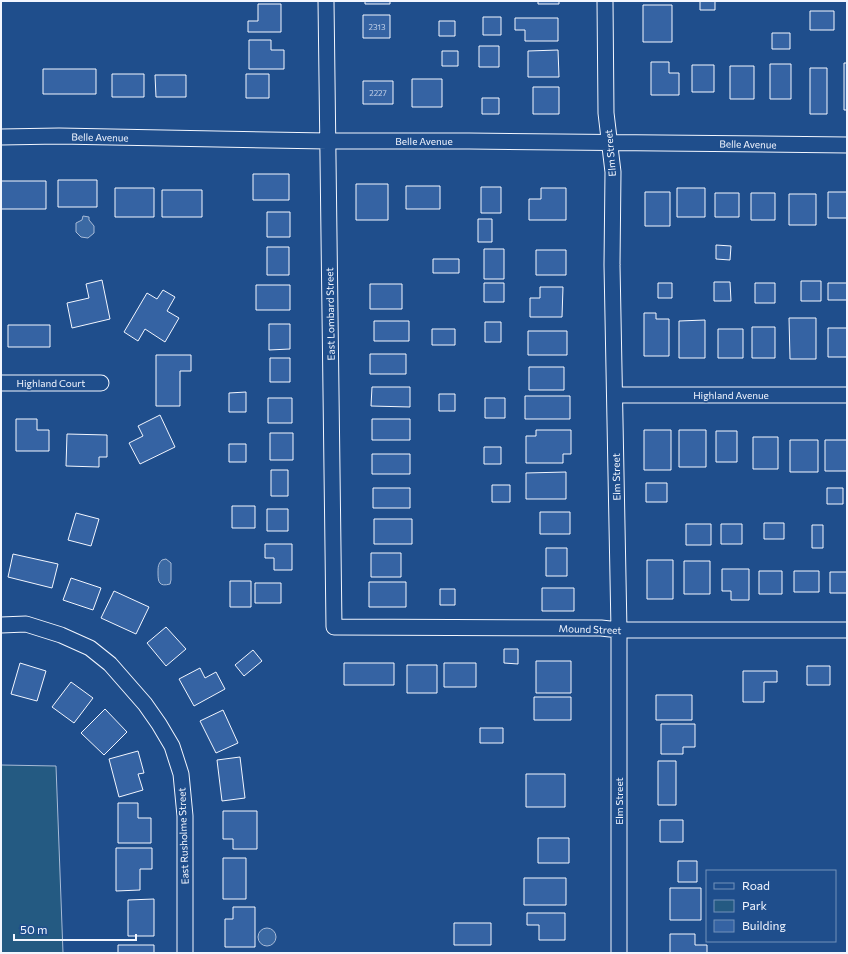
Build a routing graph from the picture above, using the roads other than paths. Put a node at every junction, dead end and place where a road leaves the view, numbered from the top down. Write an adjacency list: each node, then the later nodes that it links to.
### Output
1 (326, 1): 4 (street, East Lombard Street)
2 (605, 1): 5 (street, Elm Street)
3 (1, 136): 4 (street, Belle Avenue)
4 (327, 141): 5 (street, Belle Avenue); 12 (street, East Lombard Street)
5 (609, 142): 6 (street, Belle Avenue); 9 (street, Elm Street)
6 (847, 145)
7 (1, 383): 8 (street, Highland Court)
8 (101, 383)
9 (615, 395): 10 (street, Highland Avenue); 13 (street, Elm Street)
10 (847, 395)
11 (1, 624): 15 (street, East Rusholme Street)
12 (334, 626): 13 (street, Mound Street)
13 (619, 630): 14 (street, Mound Street); 16 (street, Elm Street)
14 (847, 630)
15 (185, 953)
16 (619, 953)

